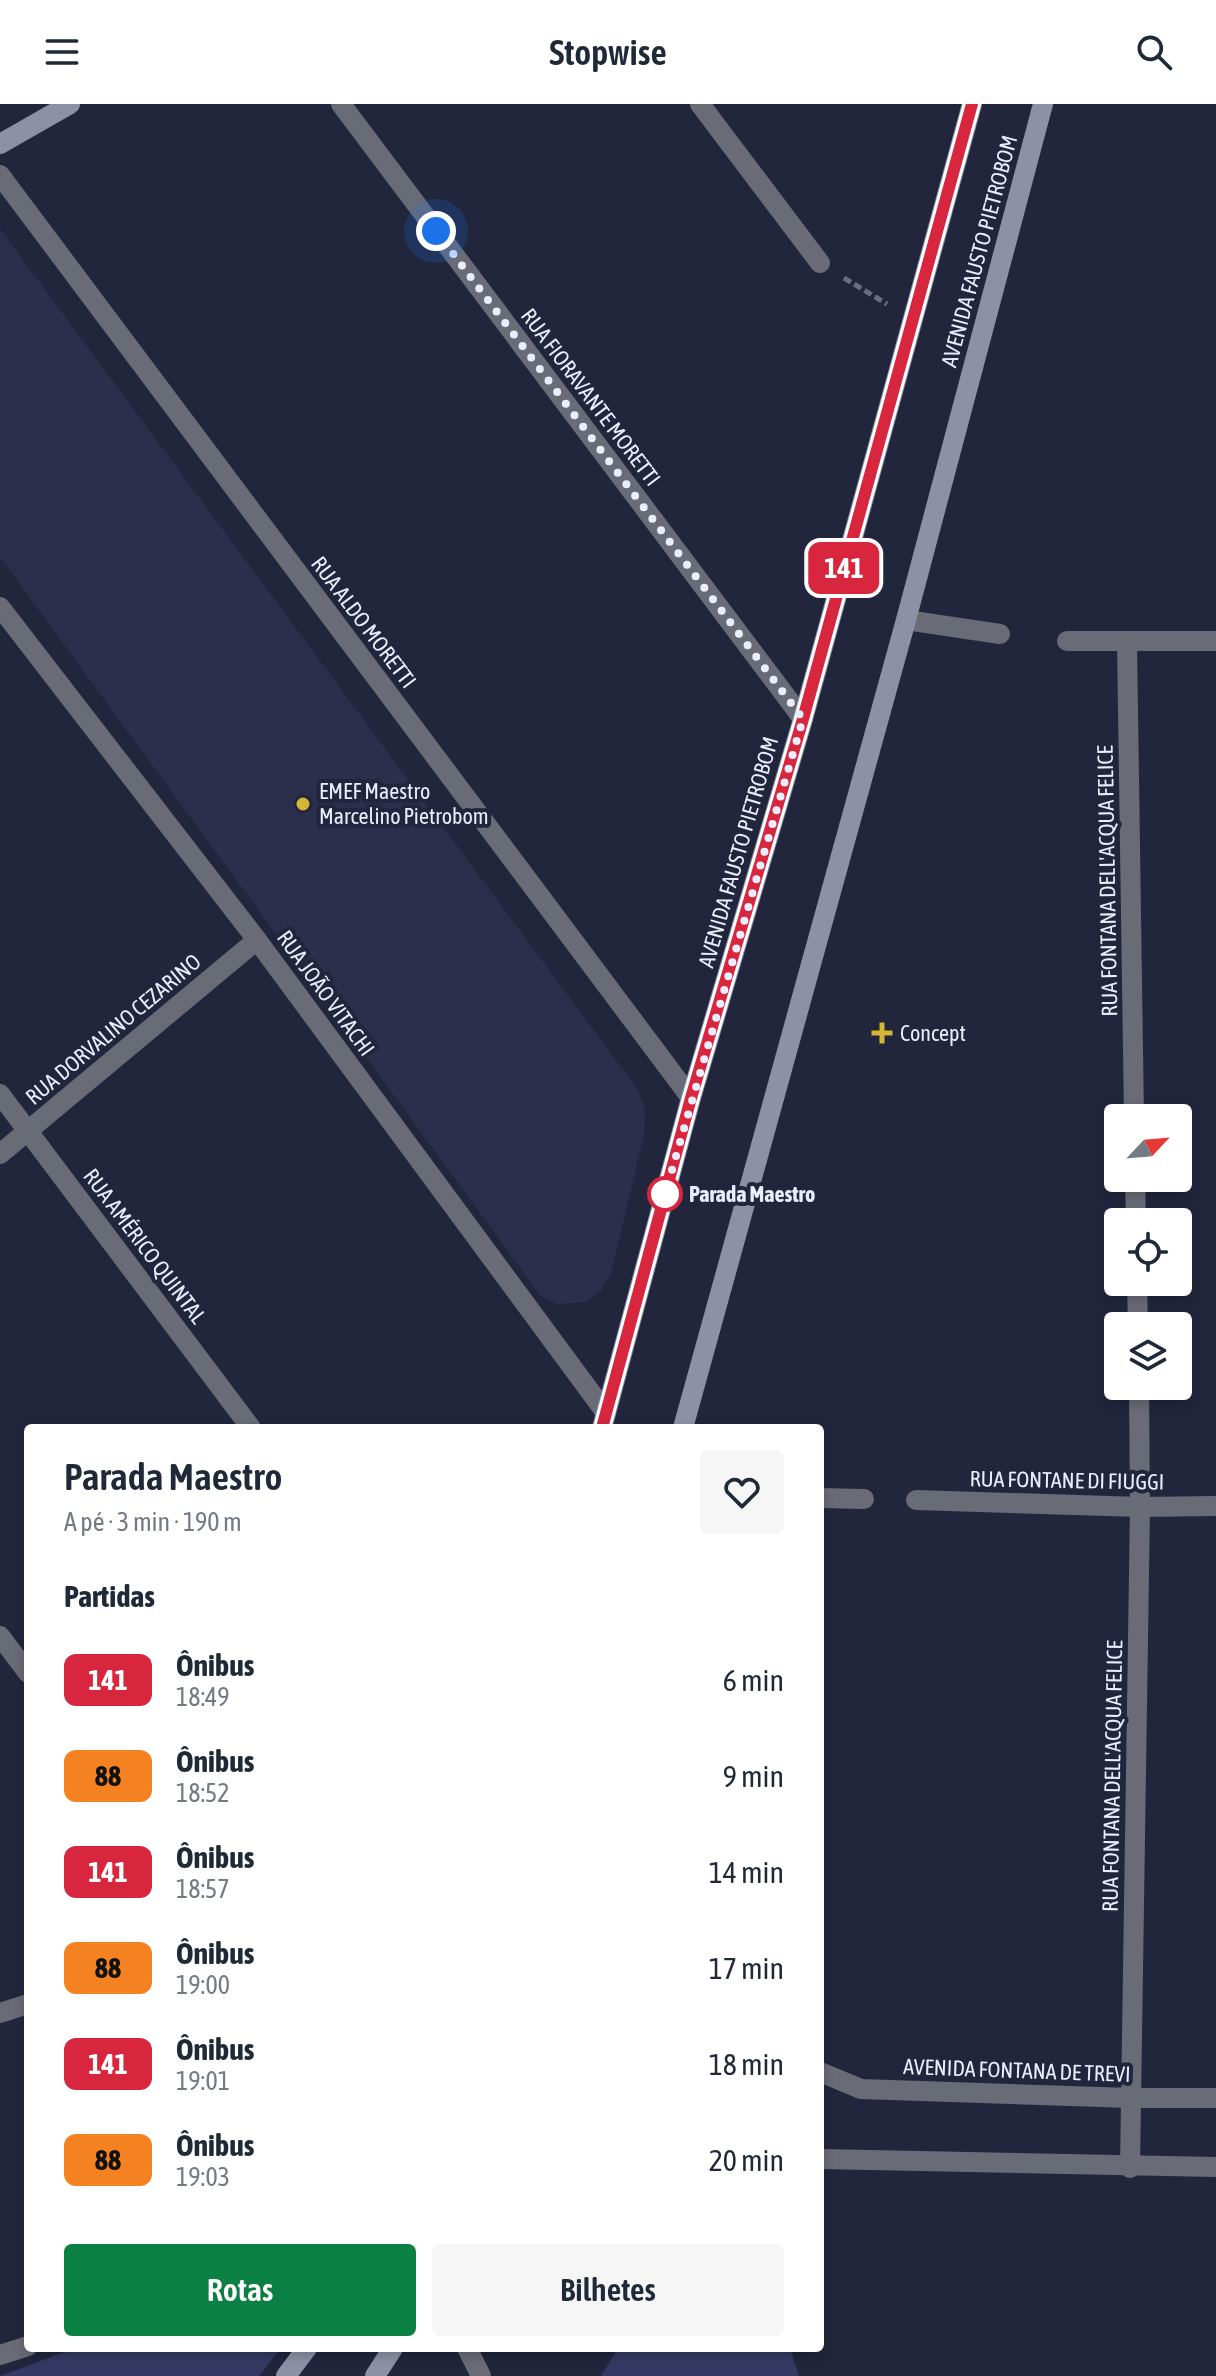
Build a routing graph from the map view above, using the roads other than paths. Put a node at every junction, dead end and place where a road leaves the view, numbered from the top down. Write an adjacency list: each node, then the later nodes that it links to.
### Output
1 (70, 104): 6 (main road)
2 (341, 104): 15 (street, RUA FIORAVANTE MORETTI)
3 (700, 104): 8 (street)
4 (972, 104): 15 (main road, AVENIDA FAUSTO PIETROBOM)
5 (1043, 104): 10 (main road, AVENIDA FAUSTO PIETROBOM)
6 (0, 144)
7 (0, 175): 18 (street, RUA ALDO MORETTI)
8 (820, 263)
9 (0, 607): 16 (street, RUA JOÃO VITACHI)
10 (906, 620): 11 (street); 25 (main road, AVENIDA FAUSTO PIETROBOM)
11 (1000, 634)
12 (1067, 641): 14 (street)
13 (1216, 641): 14 (street)
14 (1127, 642): 19 (street, RUA FONTANA DELL'ACQUA FELICE)
15 (803, 719): 18 (main road, AVENIDA FAUSTO PIETROBOM)
16 (257, 940): 20 (street, RUA DORVALINO CEZARINO); 23 (street, RUA JOÃO VITACHI)
17 (0, 1094): 20 (street, RUA AMÉRICO QUINTAL)
18 (691, 1098): 23 (main road, AVENIDA FAUSTO PIETROBOM)
19 (1134, 1104)
20 (28, 1131): 21 (street, RUA DORVALINO CEZARINO); 24 (street, RUA AMÉRICO QUINTAL)
21 (0, 1154)
22 (1139, 1400): 30 (street, RUA FONTANA DELL'ACQUA FELICE)
23 (604, 1420)
24 (248, 1424)
25 (684, 1424)
26 (824, 1498): 27 (street)
27 (864, 1499)
28 (916, 1500): 30 (street, RUA FONTANE DI FIUGGI)
29 (1216, 1506): 30 (street, RUA FONTANE DI FIUGGI)
30 (1140, 1507): 36 (street, RUA FONTANA DELL'ACQUA FELICE)
31 (0, 1636): 32 (street)
32 (24, 1668)
33 (24, 2005): 34 (street)
34 (0, 2013)
35 (824, 2074): 36 (street, AVENIDA FONTANA DE TREVI)
36 (1131, 2098): 37 (street, AVENIDA FONTANA DE TREVI); 40 (street, RUA FONTANA DELL'ACQUA FELICE)
37 (1216, 2098)
38 (824, 2159): 40 (street)
39 (1216, 2167): 40 (street)
40 (1130, 2168)
41 (24, 2347): 45 (street)
42 (304, 2352): 46 (main road)
43 (390, 2352): 47 (main road)
44 (469, 2352): 48 (street)
45 (0, 2355)
46 (286, 2376)
47 (375, 2376)
48 (481, 2376)

